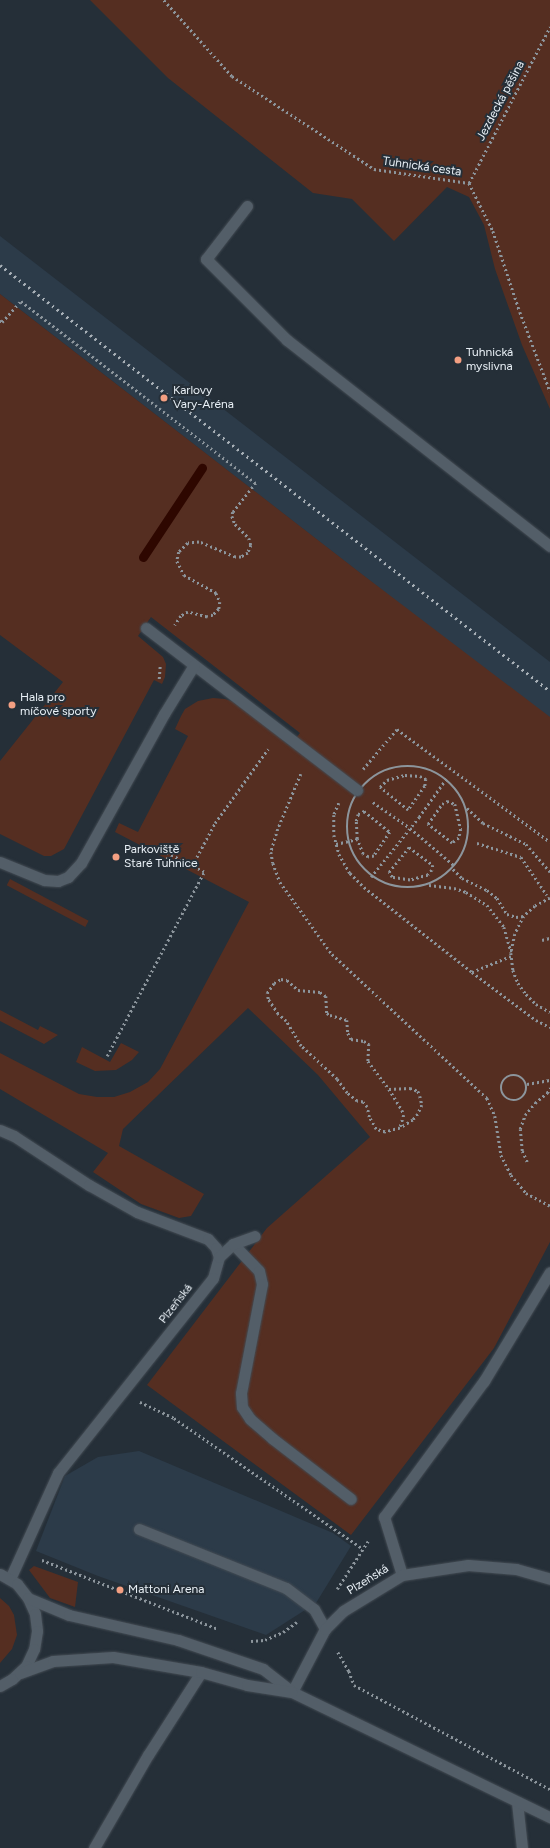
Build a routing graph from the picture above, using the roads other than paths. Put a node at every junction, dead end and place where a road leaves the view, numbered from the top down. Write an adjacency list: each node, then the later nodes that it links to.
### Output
1 (247, 206): 2 (street)
2 (550, 546)
3 (146, 628): 4 (street)
4 (194, 665): 5 (street); 6 (street)
5 (360, 792)
6 (0, 862)
7 (0, 1130): 10 (street)
8 (255, 1236): 9 (street)
9 (233, 1244): 10 (street); 12 (street)
10 (219, 1257): 16 (street, Plzeňská)
11 (550, 1272): 15 (street)
12 (352, 1499)
13 (139, 1529): 19 (street)
14 (0, 1574): 16 (street)
15 (402, 1575): 17 (street, Plzeňská); 19 (street, Plzeňská)
16 (10, 1579): 18 (street)
17 (550, 1579)
18 (28, 1598): 21 (street); 23 (street)
19 (325, 1629): 23 (street, Plzeňská)
20 (201, 1672): 21 (street); 23 (street); 26 (street)
21 (20, 1673): 22 (street)
22 (0, 1686)
23 (292, 1692): 24 (street)
24 (517, 1802): 25 (street); 27 (street)
25 (550, 1818)
26 (94, 1848)
27 (522, 1848)

